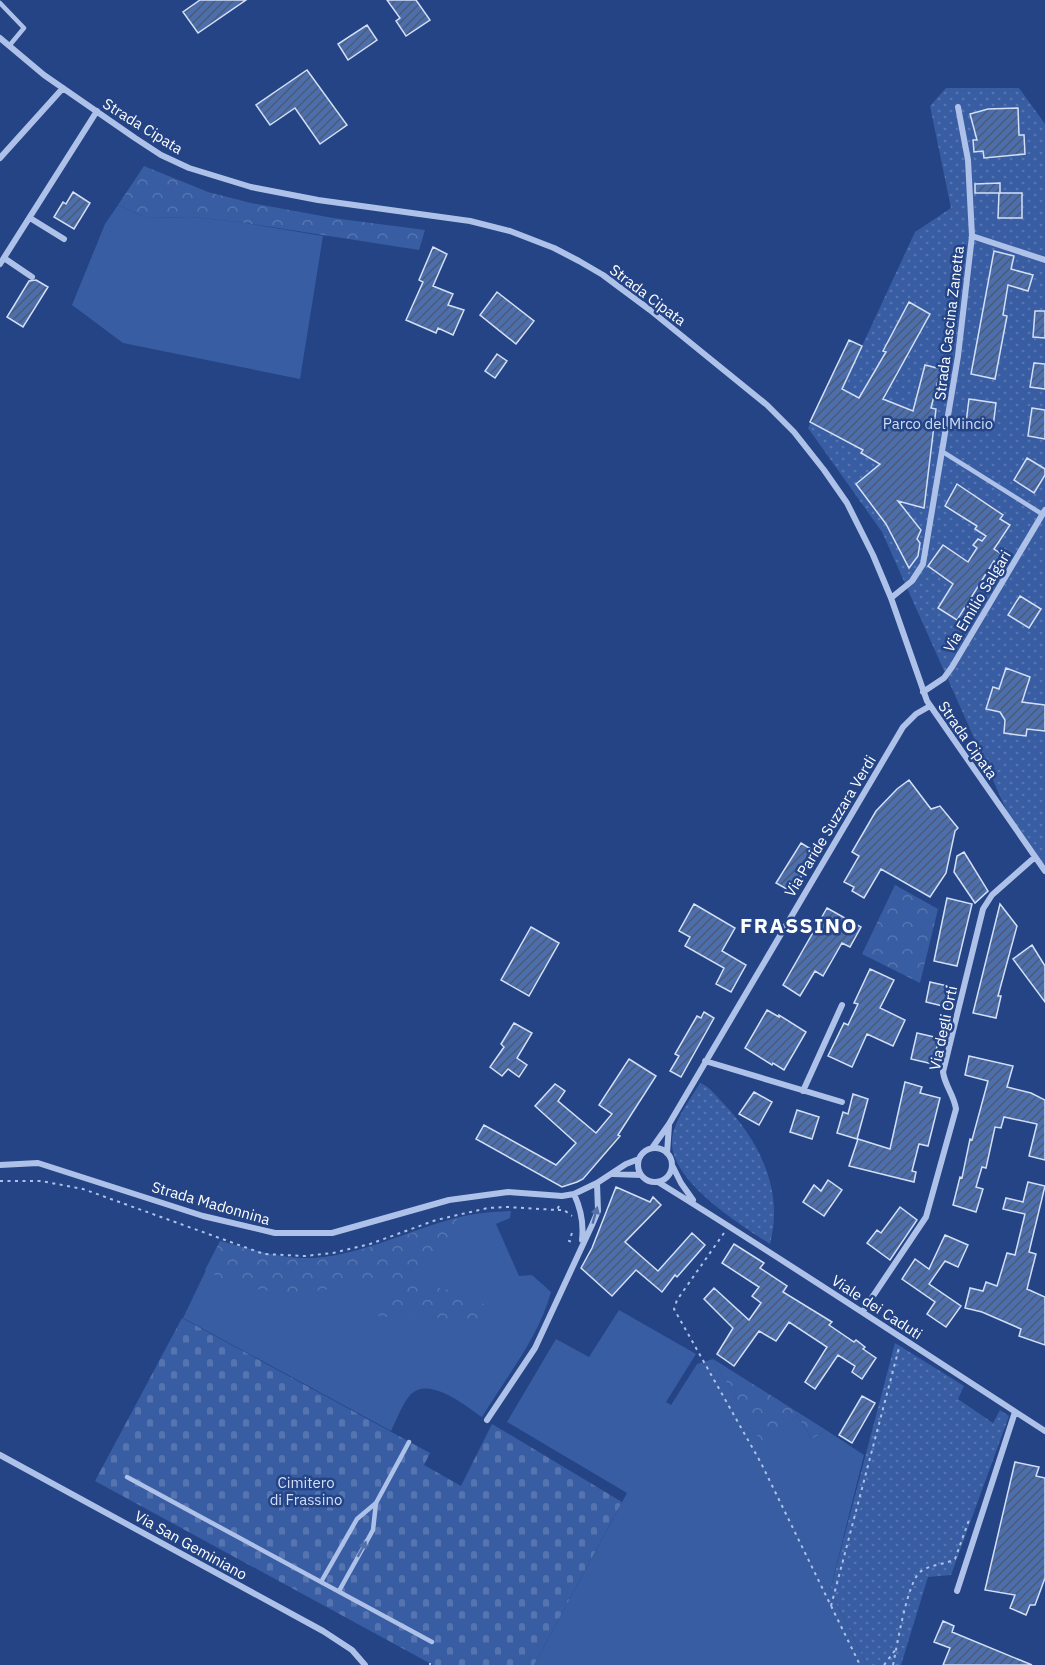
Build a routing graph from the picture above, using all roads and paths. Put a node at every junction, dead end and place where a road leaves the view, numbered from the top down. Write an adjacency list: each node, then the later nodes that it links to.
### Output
1 (0, 3): 3 (lane)
2 (0, 38): 3 (street, Strada Cipata)
3 (9, 46): 4 (street, Strada Cipata)
4 (63, 88): 6 (street, Strada Cipata); 7 (street)
5 (958, 108): 9 (street, Strada Cascina Zanetta)
6 (97, 111): 8 (street); 16 (street, Strada Cipata)
7 (0, 158)
8 (30, 218): 10 (street); 12 (street)
9 (972, 236): 11 (street); 14 (street, Strada Cascina Zanetta)
10 (64, 239)
11 (1045, 260)
12 (2, 261): 13 (street)
13 (32, 277)
14 (943, 452): 15 (lane, Via Emilio Salgari); 16 (street, Strada Cascina Zanetta)
15 (1044, 512): 17 (street, Via Emilio Salgari)
16 (891, 598): 17 (street, Strada Cipata)
17 (923, 692): 18 (street, Strada Cipata)
18 (930, 706): 19 (street, Strada Cipata); 22 (street, Via Paride Suzzara Verdi)
19 (1035, 857): 20 (street, Strada Cipata); 41 (street, Via degli Orti)
20 (1045, 871)
21 (842, 1005): 23 (street)
22 (705, 1061): 23 (street); 25 (street, Via Paride Suzzara Verdi)
23 (803, 1091): 24 (street)
24 (842, 1102)
25 (669, 1124): 26 (street, Via Paride Suzzara Verdi); 27 (street, Via Paride Suzzara Verdi)
26 (652, 1148): 27 (street); 28 (street)
27 (667, 1152): 30 (street)
28 (639, 1159): 31 (street, Strada Madonnina); 32 (street)
29 (0, 1165): 37 (street, Strada Madonnina)
30 (672, 1165): 34 (street); 38 (street, Viale dei Caduti)
31 (613, 1174): 32 (street); 35 (street, Strada Madonnina)
32 (641, 1175): 34 (street)
33 (0, 1181): 37 (path)
34 (658, 1182): 38 (street, Viale dei Caduti)
35 (597, 1183): 36 (street, Strada Madonnina); 40 (street, one-way to 35)
36 (574, 1194): 37 (street, Strada Madonnina); 40 (street)
37 (562, 1196)
38 (695, 1203): 39 (street, Viale dei Caduti)
39 (729, 1226): 41 (street, Viale dei Caduti); 54 (path)
40 (581, 1245): 44 (street)
41 (863, 1311): 42 (street, Viale dei Caduti)
42 (901, 1336): 43 (street, Viale dei Caduti); 54 (path)
43 (1015, 1412): 45 (street, Viale dei Caduti); 53 (street)
44 (487, 1420)
45 (1045, 1431)
46 (409, 1442): 49 (lane)
47 (0, 1455): 57 (street, Via San Geminiano)
48 (128, 1477): 51 (lane)
49 (376, 1503): 51 (lane); 52 (lane, one-way to 49)
50 (970, 1516): 56 (path)
51 (321, 1581): 52 (lane)
52 (339, 1591): 55 (lane)
53 (957, 1591)
54 (831, 1606): 58 (path)
55 (432, 1642)
56 (897, 1646): 59 (path); 60 (path)
57 (365, 1665)
58 (860, 1665)
59 (884, 1665)
60 (893, 1665)

